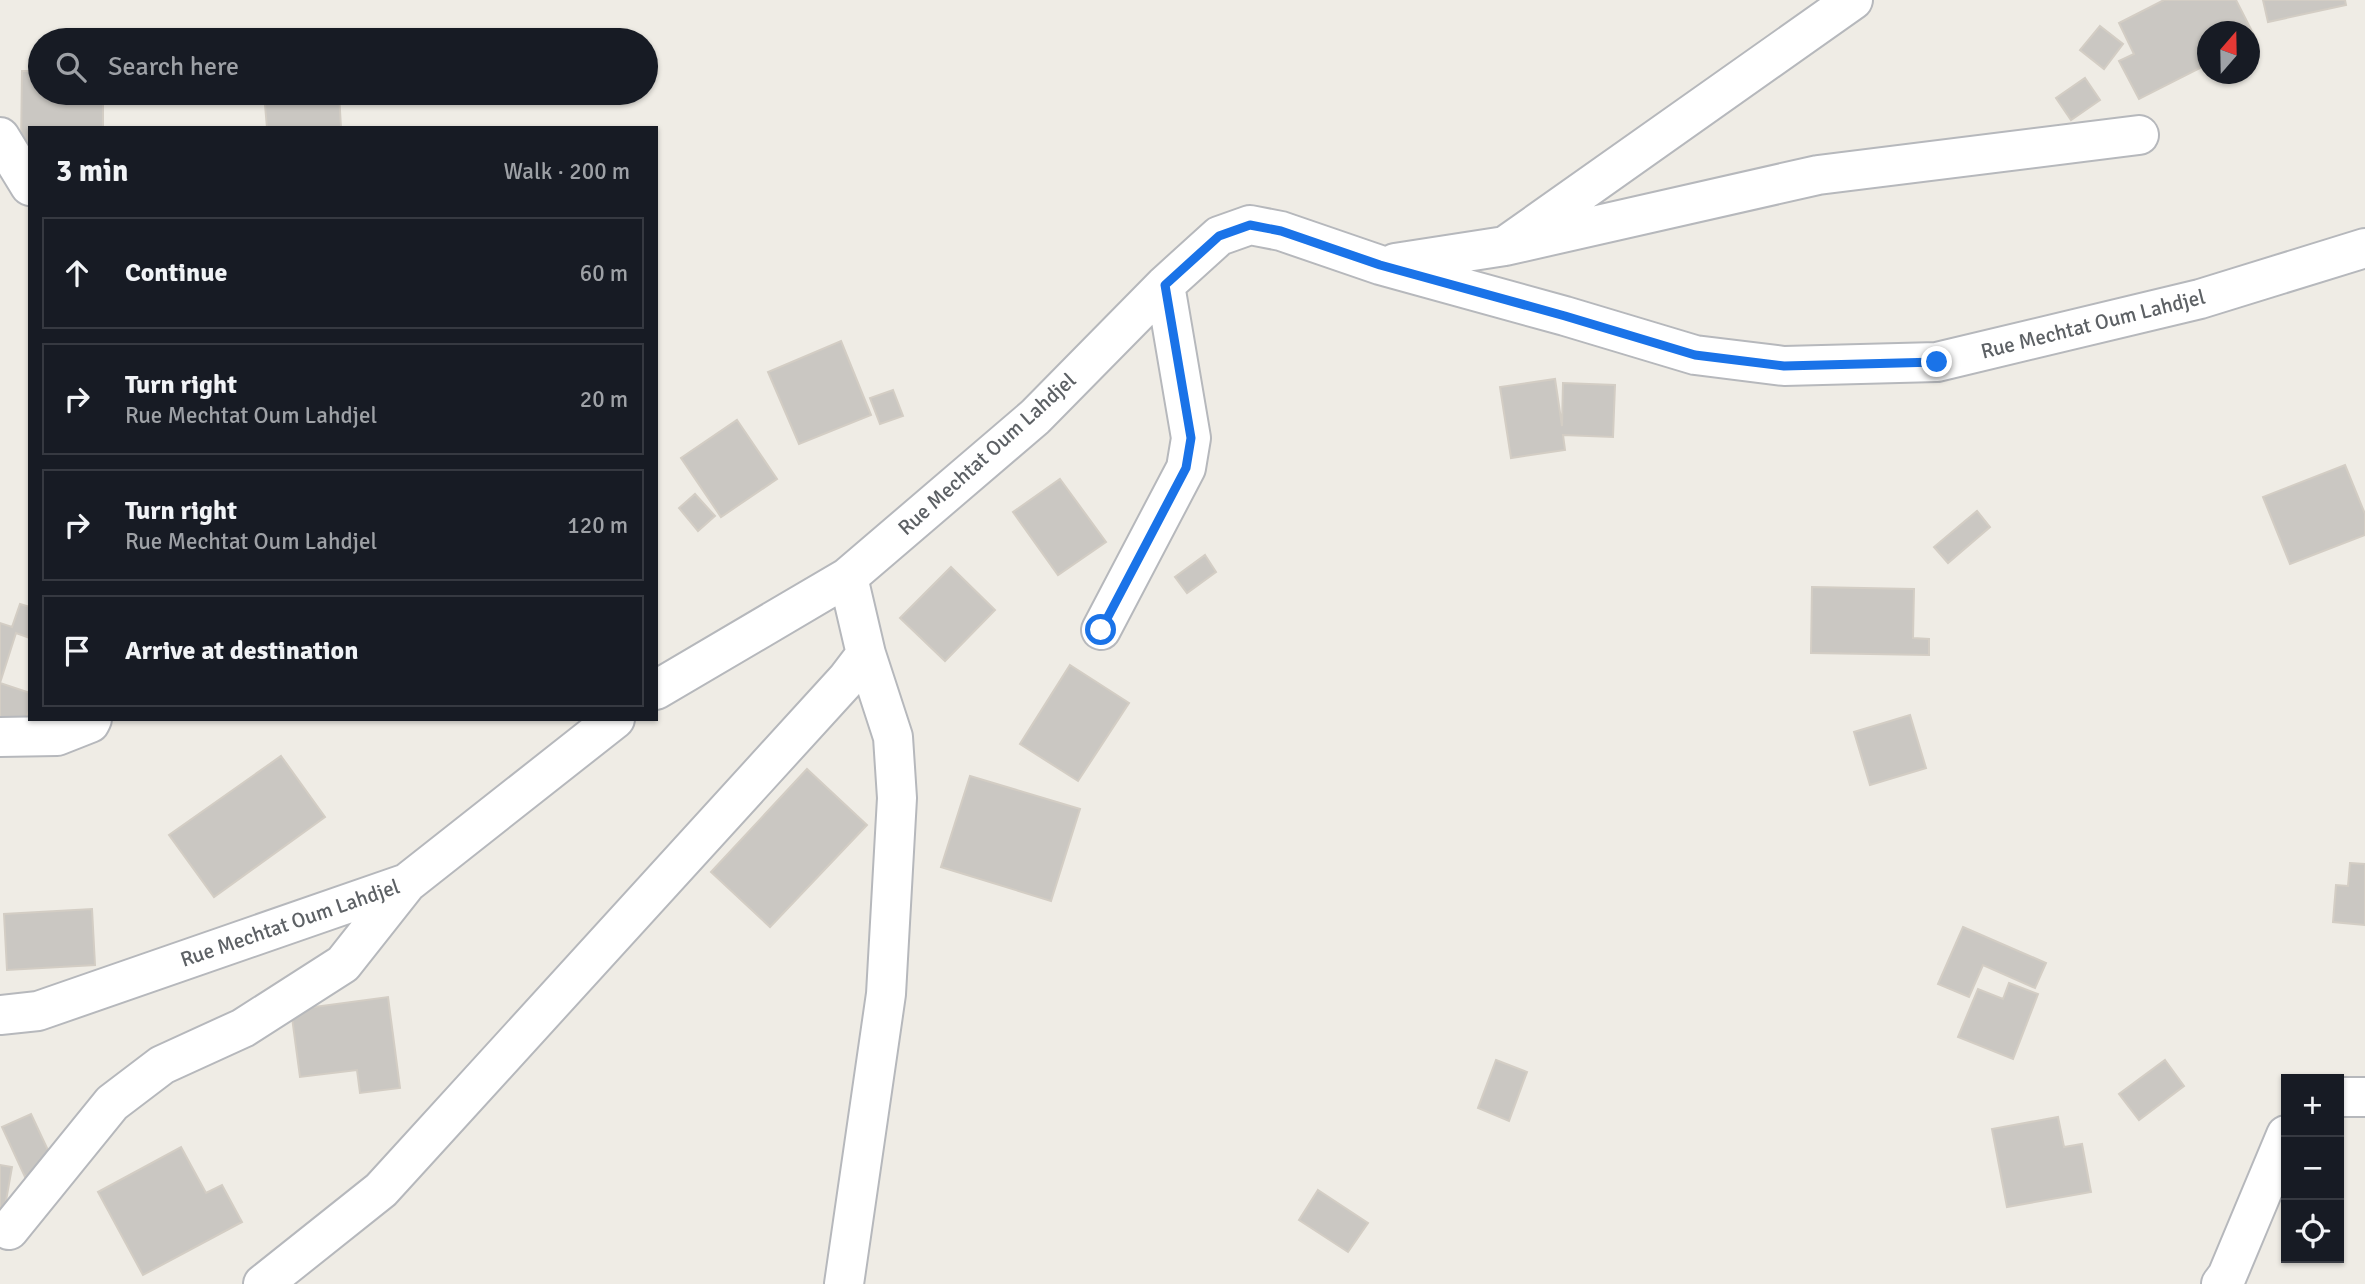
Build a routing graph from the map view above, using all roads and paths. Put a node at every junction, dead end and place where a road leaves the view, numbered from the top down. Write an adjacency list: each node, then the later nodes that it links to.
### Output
1 (1853, 0): 5 (street)
2 (2139, 135): 5 (street)
3 (0, 137): 4 (street)
4 (28, 183)
5 (1504, 246): 7 (street)
6 (2365, 248): 7 (street, Rue Mechtat Oum Lahdjel)
7 (1380, 265): 8 (street, Rue Mechtat Oum Lahdjel)
8 (1165, 285): 9 (street, Rue Mechtat Oum Lahdjel); 10 (street)
9 (848, 577): 11 (street); 12 (street, Rue Mechtat Oum Lahdjel)
10 (1101, 630)
11 (866, 654): 22 (street); 23 (street)
12 (658, 689)
13 (91, 721): 15 (street)
14 (612, 721): 16 (street, Rue Mechtat Oum Lahdjel)
15 (0, 737)
16 (407, 883): 17 (street, Rue Mechtat Oum Lahdjel); 21 (street)
17 (0, 1015)
18 (2344, 1097): 19 (street)
19 (2365, 1097)
20 (2285, 1137): 24 (street)
21 (9, 1230)
22 (263, 1284)
23 (844, 1284)
24 (2221, 1284)

